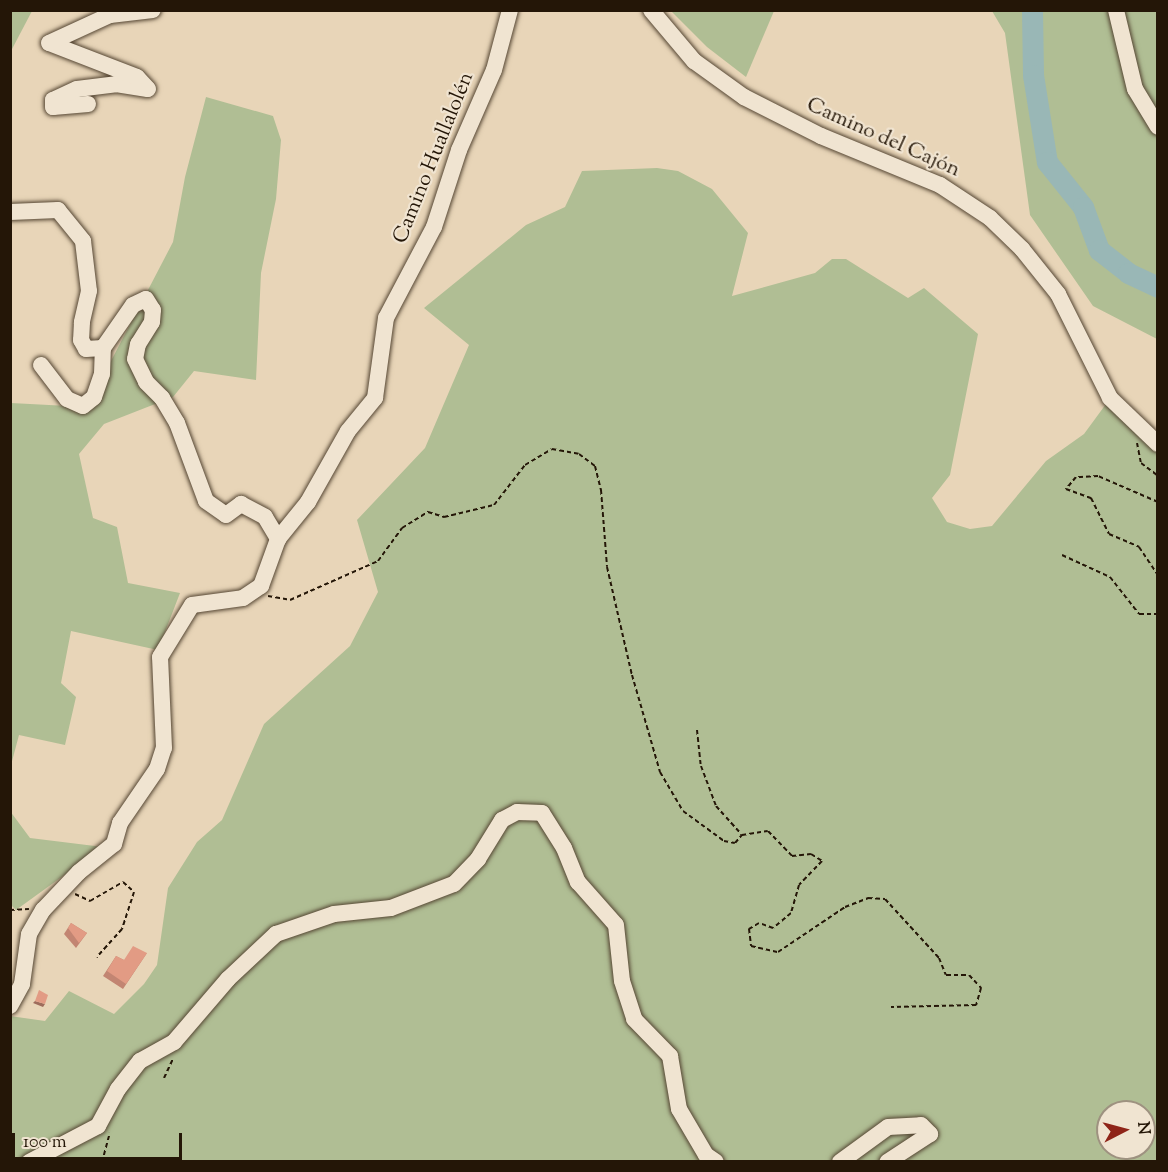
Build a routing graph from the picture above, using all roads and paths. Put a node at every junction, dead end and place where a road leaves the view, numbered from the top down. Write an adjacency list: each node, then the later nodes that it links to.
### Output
1 (153, 10): 5 (street)
2 (510, 10): 14 (street, Camino Huallalolén)
3 (651, 10): 10 (street, Camino del Cajón)
4 (1116, 10): 6 (street)
5 (88, 104)
6 (1158, 127)
7 (10, 212): 8 (street)
8 (103, 347): 9 (street); 14 (street)
9 (41, 365)
10 (1133, 422): 11 (street, Camino del Cajón); 12 (path)
11 (1158, 444)
12 (1158, 476)
13 (1158, 502): 16 (path)
14 (278, 539): 17 (street, Camino Huallalolén)
15 (1062, 555): 18 (path)
16 (1158, 575)
17 (254, 593): 20 (path); 21 (street)
18 (1158, 614)
19 (697, 730): 20 (path)
20 (742, 835): 24 (path)
21 (69, 884): 22 (path); 23 (street)
22 (97, 957)
23 (10, 1006)
24 (891, 1007)
25 (30, 1161): 26 (street)
26 (716, 1161)
27 (840, 1161): 28 (street)
28 (887, 1161)

